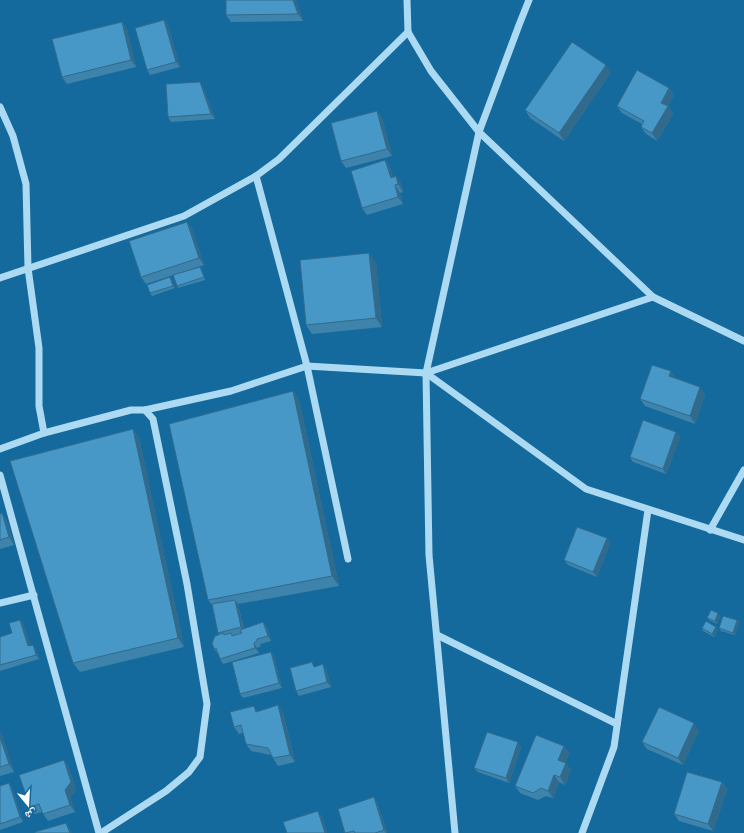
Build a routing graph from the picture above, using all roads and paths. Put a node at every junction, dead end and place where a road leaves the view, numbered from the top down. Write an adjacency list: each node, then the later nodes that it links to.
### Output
1 (407, 0): 3 (street)
2 (529, 0): 5 (street)
3 (408, 32): 5 (street); 6 (street)
4 (0, 107): 7 (street)
5 (479, 132): 9 (street); 12 (street)
6 (256, 176): 7 (street); 11 (street)
7 (28, 268): 8 (street); 14 (street)
8 (0, 278)
9 (653, 297): 10 (street); 12 (street)
10 (744, 341)
11 (307, 366): 12 (street); 13 (street); 21 (street)
12 (426, 373): 18 (street); 24 (street)
13 (145, 410): 14 (street); 26 (street)
14 (44, 433): 15 (street)
15 (0, 449)
16 (744, 470): 19 (street)
17 (0, 475): 22 (street)
18 (648, 510): 19 (street); 25 (street)
19 (710, 530): 20 (street)
20 (744, 540)
21 (348, 559)
22 (34, 595): 23 (street); 26 (street)
23 (0, 603)
24 (437, 635): 25 (street); 27 (street)
25 (617, 724): 28 (street)
26 (100, 833)
27 (455, 833)
28 (582, 833)

